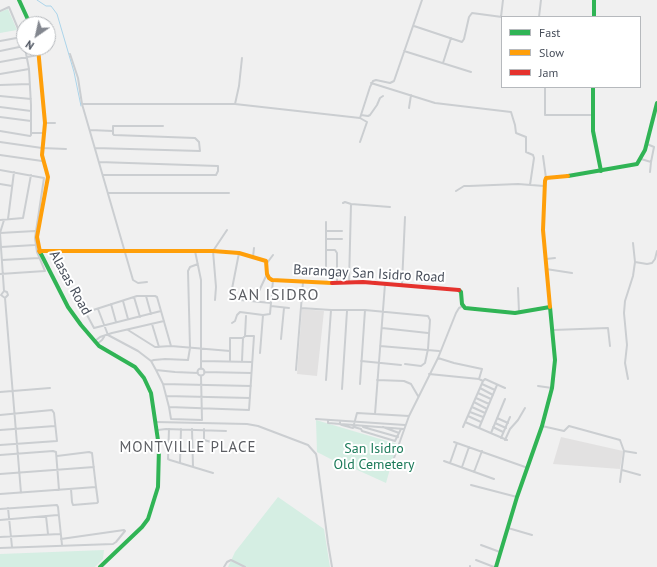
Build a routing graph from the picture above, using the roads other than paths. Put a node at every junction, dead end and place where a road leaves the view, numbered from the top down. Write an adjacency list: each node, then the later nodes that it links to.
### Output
1 (19, 0): 7 (street)
2 (422, 0): 13 (street)
3 (502, 0): 8 (street)
4 (541, 0): 9 (street)
5 (594, 0): 10 (street)
6 (0, 11): 12 (street)
7 (26, 16)
8 (501, 16)
9 (539, 16)
10 (594, 16)
11 (501, 17): 15 (street)
12 (16, 23)
13 (414, 26): 15 (street); 19 (street)
14 (16, 38): 16 (street)
15 (451, 38): 26 (street)
16 (0, 41)
17 (16, 47): 18 (street)
18 (0, 50)
19 (404, 51): 26 (street); 30 (street)
20 (70, 54): 40 (street)
21 (35, 56): 23 (street)
22 (39, 56): 51 (street, Alasas Road)
23 (27, 58): 25 (street); 27 (street)
24 (242, 58): 41 (street)
25 (0, 62)
26 (442, 63): 28 (street)
27 (29, 69): 29 (street); 31 (street)
28 (470, 72)
29 (0, 74)
30 (371, 83): 35 (street); 45 (street)
31 (29, 84): 32 (street); 38 (street)
32 (0, 85)
33 (545, 88): 46 (street)
34 (593, 88): 46 (street)
35 (411, 95): 43 (street); 78 (street)
36 (0, 96): 38 (street)
37 (383, 96): 45 (street)
38 (31, 99): 44 (street)
39 (657, 102): 60 (street)
40 (82, 104): 41 (street); 53 (street)
41 (235, 104): 48 (street)
42 (0, 107): 44 (street)
43 (409, 108)
44 (32, 110): 49 (street)
45 (361, 115): 48 (street)
46 (593, 115): 71 (street)
47 (0, 117): 49 (street)
48 (360, 118): 59 (street)
49 (31, 120): 56 (street)
50 (55, 123): 51 (street)
51 (45, 124): 57 (street, Alasas Road)
52 (163, 126): 55 (street)
53 (89, 130): 55 (street); 62 (street)
54 (0, 131): 56 (street)
55 (113, 131): 62 (street)
56 (31, 133): 57 (street)
57 (44, 133): 61 (street, Alasas Road)
58 (0, 142): 61 (street)
59 (360, 142)
60 (646, 144): 66 (street); 69 (street)
61 (42, 148): 63 (street); 67 (street, Alasas Road)
62 (95, 148): 68 (street)
63 (66, 149)
64 (0, 155): 67 (street)
65 (543, 156): 76 (street)
66 (641, 159): 69 (street); 71 (street)
67 (42, 161): 104 (street, Alasas Road)
68 (99, 162): 75 (street); 75 (street)
69 (651, 162): 73 (street)
70 (0, 170): 72 (street)
71 (601, 171): 76 (street)
72 (14, 172): 74 (street); 79 (street)
73 (650, 172)
74 (31, 175): 88 (street); 93 (street)
75 (103, 175): 82 (street)
76 (546, 178): 80 (street)
77 (0, 184): 79 (street)
78 (530, 185): 80 (street); 81 (street)
79 (12, 186): 88 (street)
80 (544, 186): 114 (street)
81 (456, 191)
82 (108, 193): 83 (street); 108 (street)
83 (229, 193)
84 (343, 203): 85 (street)
85 (350, 204): 86 (street); 128 (street)
86 (390, 207)
87 (405, 217): 131 (street)
88 (8, 219): 90 (street)
89 (0, 220): 90 (street)
90 (4, 220): 96 (street)
91 (326, 222): 94 (street)
92 (227, 230): 106 (street)
93 (35, 231): 96 (street); 100 (street)
94 (326, 231): 95 (street); 97 (street)
95 (342, 231)
96 (0, 233): 101 (street)
97 (326, 239): 98 (street); 103 (street)
98 (342, 239)
99 (633, 243): 116 (street)
100 (36, 245): 101 (street); 112 (street)
101 (1, 247): 115 (street)
102 (254, 248): 111 (street)
103 (326, 250): 120 (street); 129 (street)
104 (39, 251): 108 (street); 172 (street, Alasas Road)
105 (194, 251): 106 (street); 108 (street); 118 (street)
106 (212, 251): 109 (street); 139 (street)
107 (657, 251): 116 (street)
108 (126, 252): 126 (street)
109 (239, 254): 111 (street); 142 (street)
110 (273, 255): 117 (street)
111 (253, 257): 117 (street)
112 (39, 258): 115 (street); 123 (street)
113 (555, 258): 114 (street)
114 (546, 259): 119 (street)
115 (2, 260): 123 (street)
116 (635, 262): 200 (street)
117 (267, 263): 124 (street)
118 (198, 264): 177 (street); 178 (street)
119 (546, 269): 121 (street); 144 (street)
120 (326, 270)
121 (572, 273)
122 (0, 274): 123 (street)
123 (3, 274): 133 (street)
124 (267, 274): 125 (street, Barangay San Isidro Road); 134 (street)
125 (273, 280): 127 (street, Barangay San Isidro Road); 142 (street)
126 (147, 282)
127 (303, 282): 129 (street, Barangay San Isidro Road); 147 (street)
128 (349, 283): 129 (street, Barangay San Isidro Road); 130 (street, Barangay San Isidro Road)
129 (337, 284)
130 (385, 284): 131 (street, Barangay San Isidro Road); 153 (street)
131 (402, 284): 143 (street, Barangay San Isidro Road)
132 (518, 288): 154 (street)
133 (4, 291): 135 (street); 138 (street)
134 (259, 292)
135 (1, 295): 138 (street)
136 (146, 296): 137 (street); 152 (street); 155 (street)
137 (134, 297): 140 (street); 158 (street)
138 (5, 298): 219 (street)
139 (215, 300)
140 (123, 301): 141 (street); 159 (street)
141 (111, 304): 148 (street); 161 (street)
142 (271, 305): 145 (street); 156 (street)
143 (463, 306): 154 (street); 181 (street)
144 (550, 307): 154 (street); 167 (street)
145 (284, 308): 146 (street); 171 (street)
146 (289, 308)
147 (301, 308): 149 (street); 193 (street)
148 (98, 309): 164 (street); 164 (street)
149 (331, 310): 150 (street); 201 (street)
150 (347, 310): 151 (street); 216 (street)
151 (365, 310): 153 (street); 187 (street)
152 (161, 311): 155 (street); 160 (street)
153 (383, 312): 165 (street); 168 (street)
154 (519, 312)
155 (150, 314): 158 (street)
156 (263, 315): 162 (street); 182 (street)
157 (246, 316): 170 (street)
158 (140, 317): 159 (street)
159 (128, 319): 161 (street)
160 (164, 321): 163 (street); 173 (street)
161 (116, 322): 164 (street)
162 (232, 323)
163 (152, 324): 166 (street); 176 (street)
164 (104, 326): 169 (street)
165 (382, 328): 168 (street); 174 (street)
166 (128, 330): 169 (street); 176 (street)
167 (553, 330): 175 (street); 215 (street)
168 (429, 332): 179 (street)
169 (108, 335): 172 (street); 184 (street)
170 (244, 337): 180 (street); 188 (street); 189 (street)
171 (281, 339)
172 (96, 342): 248 (street, Alasas Road)
173 (171, 346): 176 (street); 177 (street)
174 (380, 346): 179 (street); 190 (street)
175 (610, 346)
176 (159, 347)
177 (190, 348): 178 (street); 184 (street)
178 (200, 349): 180 (street); 185 (street)
179 (428, 349): 181 (street); 190 (street)
180 (230, 351): 186 (street)
181 (439, 351): 183 (street)
182 (260, 353)
183 (438, 358): 197 (street); 199 (street)
184 (151, 361): 192 (street)
185 (201, 361): 186 (street); 191 (street)
186 (230, 361): 188 (street)
187 (361, 361): 190 (street); 205 (street)
188 (242, 362): 189 (street)
189 (252, 362): 196 (street)
190 (379, 363): 202 (street)
191 (201, 369): 194 (street); 195 (street)
192 (156, 370): 195 (street); 204 (street)
193 (296, 370)
194 (204, 372): 196 (street); 198 (street)
195 (198, 373): 198 (street)
196 (251, 373): 209 (street)
197 (430, 374): 199 (street); 225 (street)
198 (201, 376): 207 (street)
199 (479, 379): 203 (street)
200 (628, 379)
201 (326, 380)
202 (377, 380): 225 (street); 240 (street)
203 (484, 381): 206 (street); 208 (street)
204 (163, 384): 207 (street); 223 (street)
205 (360, 384)
206 (482, 384): 213 (street); 217 (street)
207 (201, 385): 209 (street); 224 (street)
208 (498, 385): 214 (street); 217 (street)
209 (251, 386): 226 (street)
210 (538, 386): 211 (street)
211 (544, 386): 215 (street); 218 (street)
212 (50, 388): 219 (street)
213 (480, 388): 221 (street); 222 (street)
214 (505, 388)
215 (552, 388): 260 (street)
216 (342, 389)
217 (495, 390): 222 (street)
218 (543, 390)
219 (13, 391): 220 (street); 239 (street)
220 (0, 392)
221 (478, 393): 227 (street); 228 (street)
222 (493, 395): 228 (street)
223 (166, 396): 224 (street); 232 (street)
224 (202, 397): 226 (street); 234 (street)
225 (419, 397): 242 (street)
226 (250, 398): 234 (street)
227 (476, 398): 230 (street); 231 (street)
228 (491, 399): 231 (street)
229 (506, 399): 246 (street)
230 (474, 402): 233 (street); 235 (street)
231 (489, 404): 235 (street)
232 (169, 407): 234 (street); 234 (street)
233 (472, 407): 237 (street); 238 (street)
234 (202, 408)
235 (487, 408): 238 (street)
236 (525, 408): 284 (street)
237 (470, 412): 243 (street); 244 (street)
238 (485, 413): 244 (street)
239 (14, 414): 241 (street); 258 (street); 268 (street)
240 (376, 414): 242 (street); 255 (street)
241 (0, 415)
242 (409, 416): 257 (street)
243 (468, 416): 250 (street); 251 (street)
244 (483, 417): 251 (street)
245 (510, 417): 254 (street)
246 (497, 418): 253 (street); 254 (street)
247 (316, 419): 249 (street)
248 (156, 422): 274 (street, Alasas Road); 343 (street)
249 (340, 422): 255 (street); 255 (street)
250 (465, 422): 263 (street); 265 (street)
251 (481, 422): 265 (street)
252 (370, 423): 255 (street); 259 (street); 261 (street)
253 (495, 423): 266 (street); 267 (street)
254 (508, 423): 267 (street)
255 (354, 424): 261 (street); 279 (street)
256 (396, 425): 257 (street); 259 (street); 264 (street)
257 (405, 425): 272 (street)
258 (55, 426): 268 (street); 288 (street)
259 (383, 426): 262 (street); 264 (street); 280 (street)
260 (542, 426): 292 (street); 304 (street)
261 (370, 427): 262 (street); 277 (street); 279 (street)
262 (379, 427): 277 (street)
263 (463, 427)
264 (395, 428): 272 (street)
265 (479, 428): 281 (street)
266 (493, 428): 278 (street); 281 (street)
267 (506, 428): 278 (street)
268 (15, 429): 273 (street); 288 (street)
269 (169, 429): 270 (street); 274 (street); 299 (street)
270 (181, 429): 271 (street); 299 (street)
271 (192, 429): 275 (street); 302 (street)
272 (402, 429): 280 (street); 297 (street)
273 (0, 430)
274 (157, 430): 340 (street, Alasas Road)
275 (204, 430): 276 (street); 285 (street)
276 (226, 431)
277 (377, 431): 282 (street); 283 (street)
278 (504, 432): 284 (street)
279 (370, 433): 282 (street)
280 (399, 433): 283 (street)
281 (490, 433): 284 (street)
282 (376, 436): 283 (street)
283 (398, 437)
284 (501, 438)
285 (211, 442)
286 (454, 442): 287 (street)
287 (457, 443): 290 (street); 300 (street)
288 (17, 444): 289 (street); 294 (street)
289 (0, 445)
290 (469, 447): 291 (street); 303 (street)
291 (482, 451): 304 (street); 307 (street)
292 (624, 451): 293 (street); 306 (street)
293 (636, 453)
294 (17, 454): 295 (street); 296 (street); 308 (street)
295 (0, 455)
296 (58, 456): 301 (street); 305 (street)
297 (394, 458)
298 (444, 461): 300 (street)
299 (180, 463): 302 (street)
300 (450, 463): 303 (street)
301 (94, 467): 305 (street); 315 (street)
302 (193, 467): 309 (street)
303 (462, 467): 307 (street)
304 (528, 468): 320 (street)
305 (58, 470): 308 (street); 317 (street)
306 (622, 470): 311 (street); 313 (street)
307 (474, 472): 312 (street)
308 (19, 473): 310 (street); 318 (street)
309 (213, 473)
310 (0, 474)
311 (640, 475)
312 (494, 478)
313 (620, 482)
314 (470, 485): 320 (street)
315 (96, 487): 316 (street); 316 (street)
316 (70, 489): 317 (street)
317 (59, 490): 318 (street)
318 (21, 493): 319 (street)
319 (0, 494)
320 (518, 497): 327 (street)
321 (8, 508): 322 (street); 324 (street); 325 (street)
322 (0, 509)
323 (46, 516): 324 (street); 325 (street); 328 (street)
324 (58, 516): 329 (street)
325 (9, 519): 326 (street); 331 (street)
326 (0, 520)
327 (508, 528): 330 (street); 338 (street)
328 (48, 534): 329 (street); 331 (street)
329 (60, 534): 333 (street)
330 (532, 535)
331 (11, 536): 332 (street); 336 (street)
332 (0, 537)
333 (61, 539): 334 (street); 334 (street)
334 (62, 545): 336 (street)
335 (481, 545): 338 (street)
336 (12, 547): 337 (street)
337 (0, 548)
338 (500, 552): 344 (street)
339 (476, 560): 344 (street)
340 (100, 567)
341 (224, 567): 342 (street)
342 (245, 567)
343 (332, 567)
344 (495, 567)

